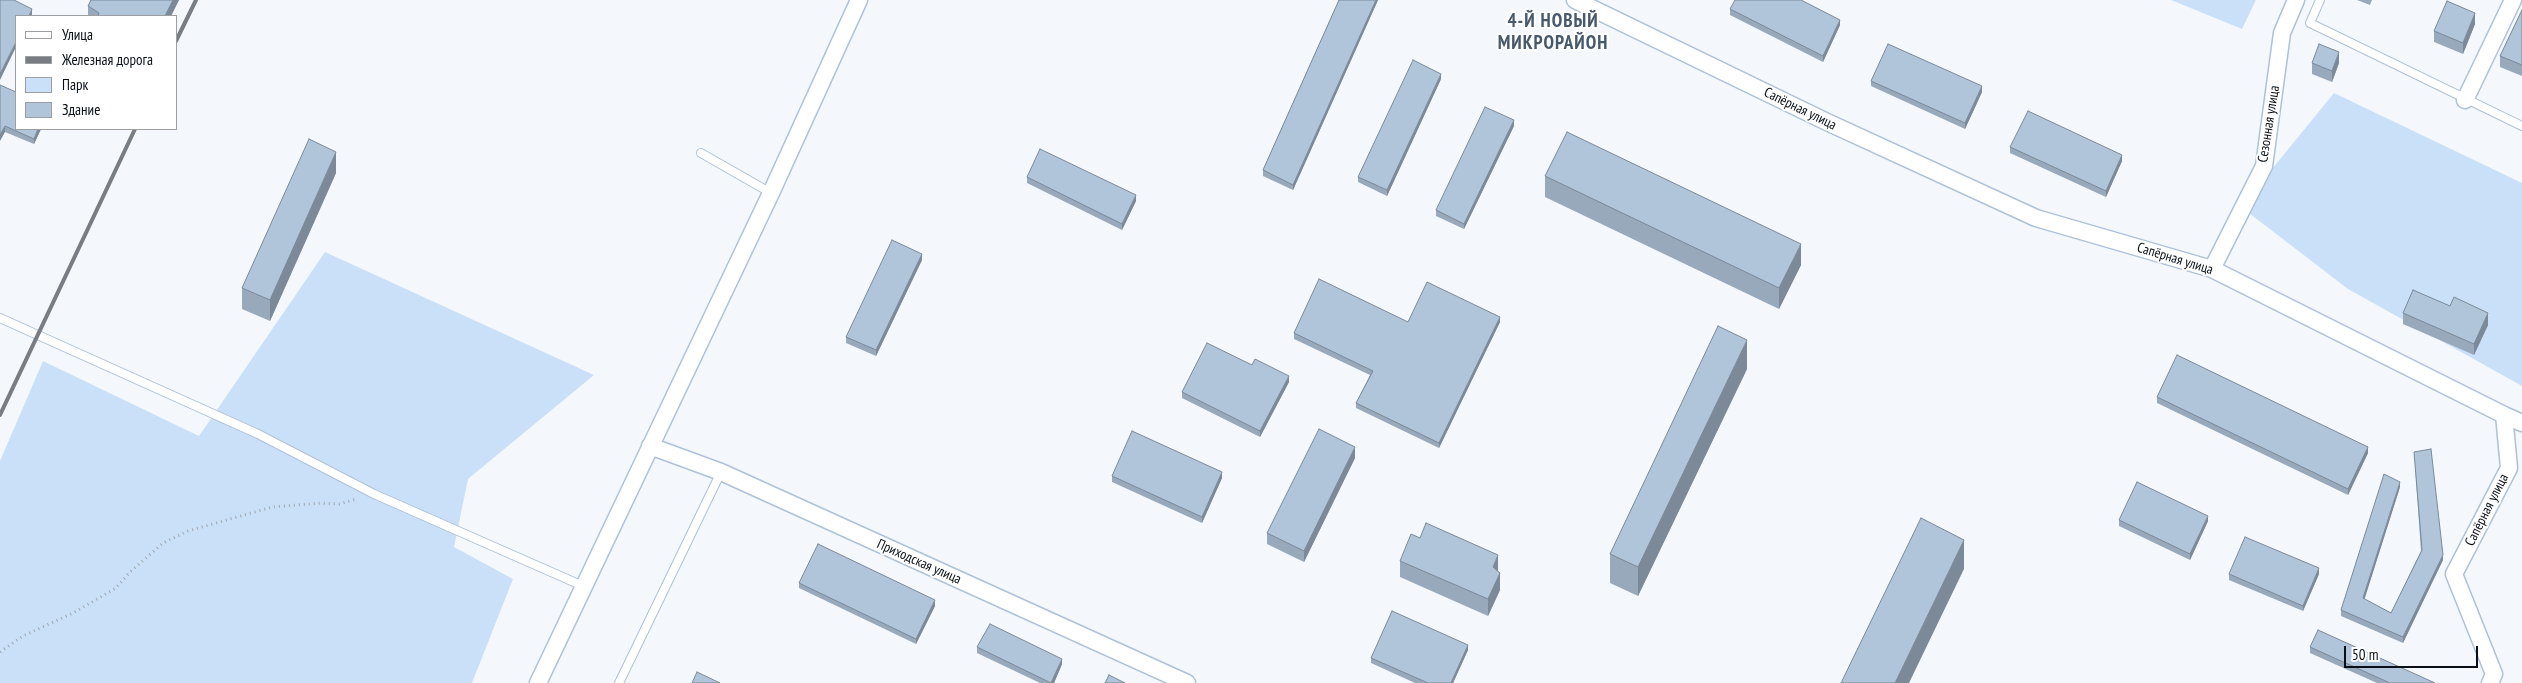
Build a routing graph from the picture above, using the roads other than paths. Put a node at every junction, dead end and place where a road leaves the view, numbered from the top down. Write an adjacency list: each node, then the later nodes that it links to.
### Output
1 (859, 0): 9 (street)
2 (1575, 0): 10 (street, Сапёрная улица)
3 (2296, 0): 10 (street, Сезонная улица)
4 (2320, 0): 6 (lane)
5 (2513, 0): 6 (street)
6 (2465, 100): 7 (lane)
7 (2522, 126)
8 (701, 153): 9 (lane)
9 (772, 193): 14 (street)
10 (2212, 270): 12 (street, Сапёрная улица)
11 (0, 318): 16 (lane)
12 (2504, 415): 13 (street); 20 (street, Сапёрная улица)
13 (2522, 423)
14 (650, 446): 15 (street, Приходская улица); 16 (street)
15 (721, 472): 18 (lane); 19 (street, Приходская улица)
16 (583, 586): 17 (street)
17 (538, 683)
18 (619, 683)
19 (1187, 683)
20 (2490, 683)

